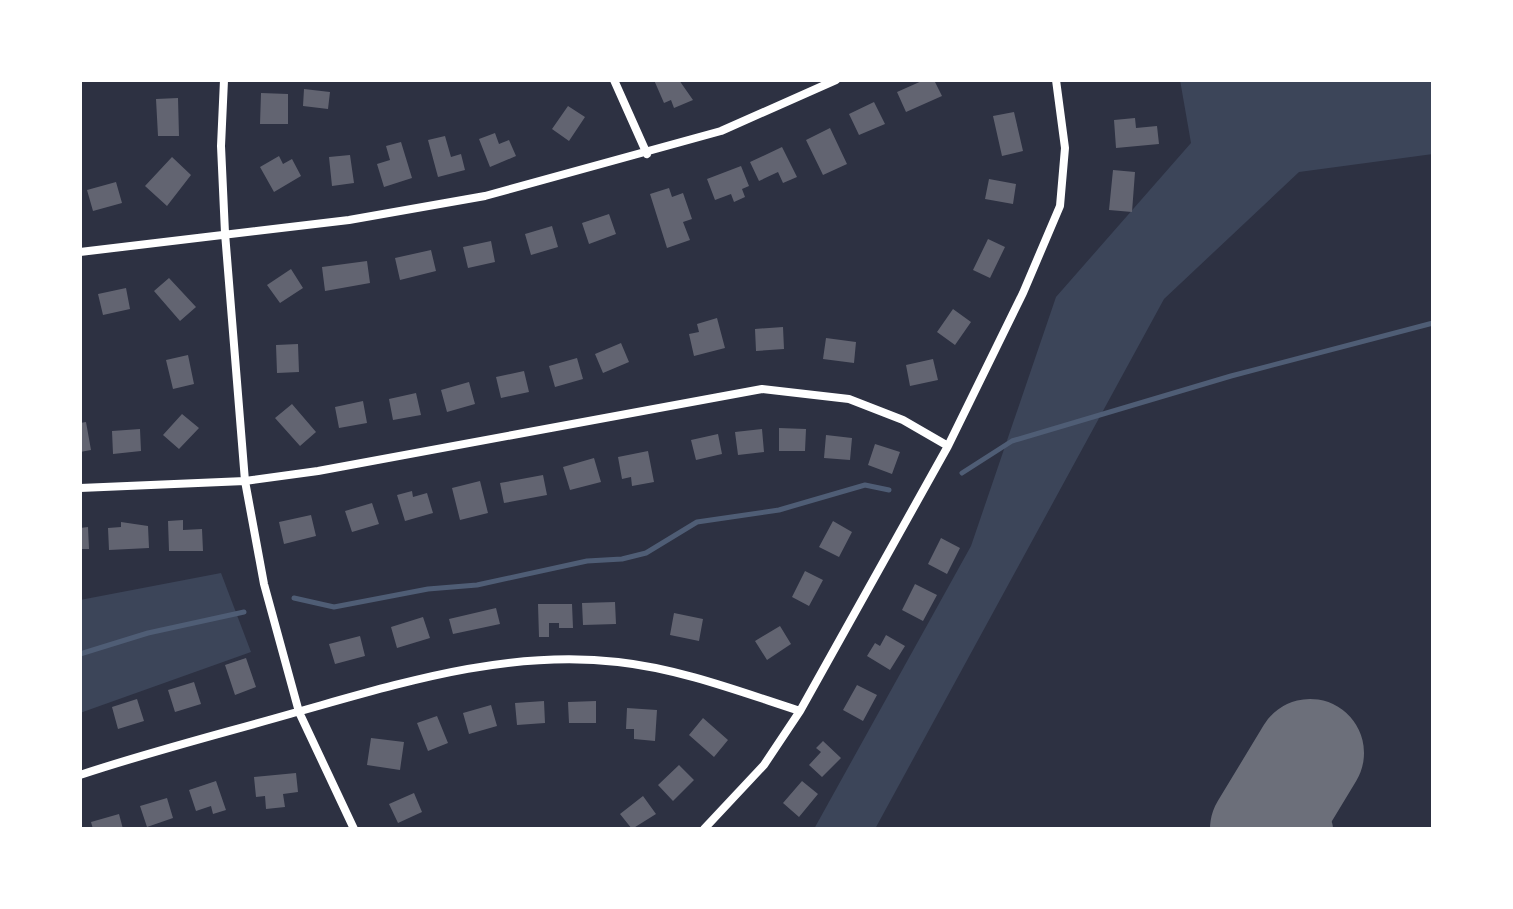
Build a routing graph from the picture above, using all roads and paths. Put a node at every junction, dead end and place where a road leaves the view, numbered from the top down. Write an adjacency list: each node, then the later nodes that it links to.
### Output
1 (224, 80): 6 (street)
2 (614, 80): 5 (street)
3 (836, 80): 5 (street)
4 (1056, 80): 8 (street)
5 (647, 154): 6 (street)
6 (225, 233): 7 (street); 9 (street)
7 (80, 252)
8 (948, 446): 9 (street); 11 (street)
9 (245, 481): 10 (street); 12 (street)
10 (80, 488)
11 (800, 711): 12 (street); 15 (street)
12 (299, 712): 13 (street); 14 (street)
13 (80, 775)
14 (354, 829)
15 (704, 829)

